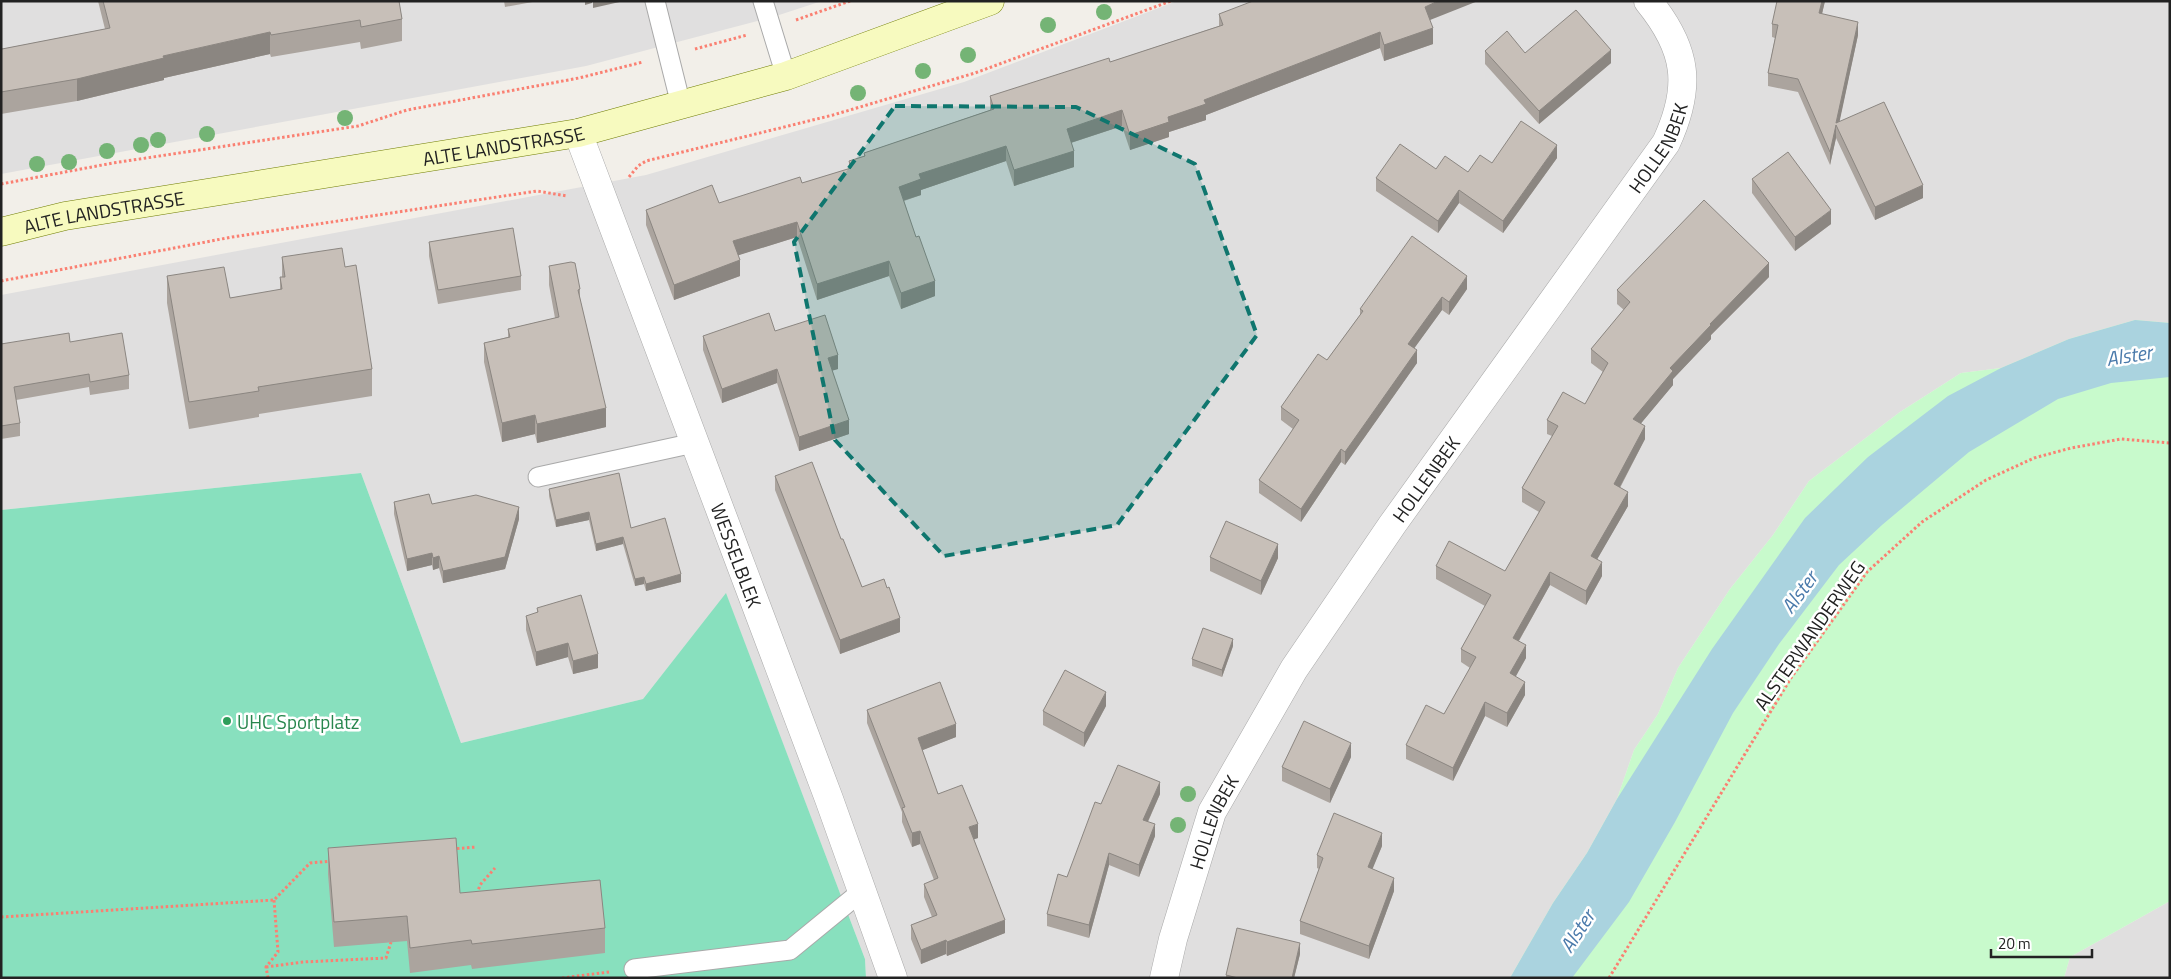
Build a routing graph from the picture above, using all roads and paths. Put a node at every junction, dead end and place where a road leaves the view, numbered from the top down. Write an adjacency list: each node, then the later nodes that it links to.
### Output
1 (655, 1): 8 (lane)
2 (763, 1): 7 (lane)
3 (850, 1): 7 (path)
4 (990, 1): 9 (main road, ALTE LANDSTRASSE)
5 (1172, 1): 12 (path)
6 (1648, 1): 34 (street, HOLLENBEK)
7 (771, 28): 8 (path); 9 (lane)
8 (669, 56): 10 (lane); 13 (path)
9 (786, 76): 10 (main road, ALTE LANDSTRASSE)
10 (681, 105): 11 (main road, ALTE LANDSTRASSE)
11 (578, 133): 15 (main road, ALTE LANDSTRASSE); 17 (street, WESSELBLEK)
12 (624, 182)
13 (1, 184)
14 (575, 196): 16 (path)
15 (1, 232)
16 (1, 281)
17 (694, 443): 19 (lane); 24 (street, WESSELBLEK)
18 (2170, 443): 35 (path, ALSTERWANDERWEG)
19 (538, 477)
20 (476, 847): 21 (path)
21 (449, 850)
22 (338, 860): 25 (path)
23 (495, 868): 26 (path)
24 (862, 891): 30 (lane); 33 (street, WESSELBLEK)
25 (274, 900): 27 (path); 29 (path)
26 (474, 901)
27 (1, 917)
28 (391, 942): 29 (path)
29 (266, 966): 31 (path)
30 (634, 969): 32 (path)
31 (268, 978)
32 (562, 978)
33 (893, 978)
34 (1164, 978)
35 (1609, 978)

